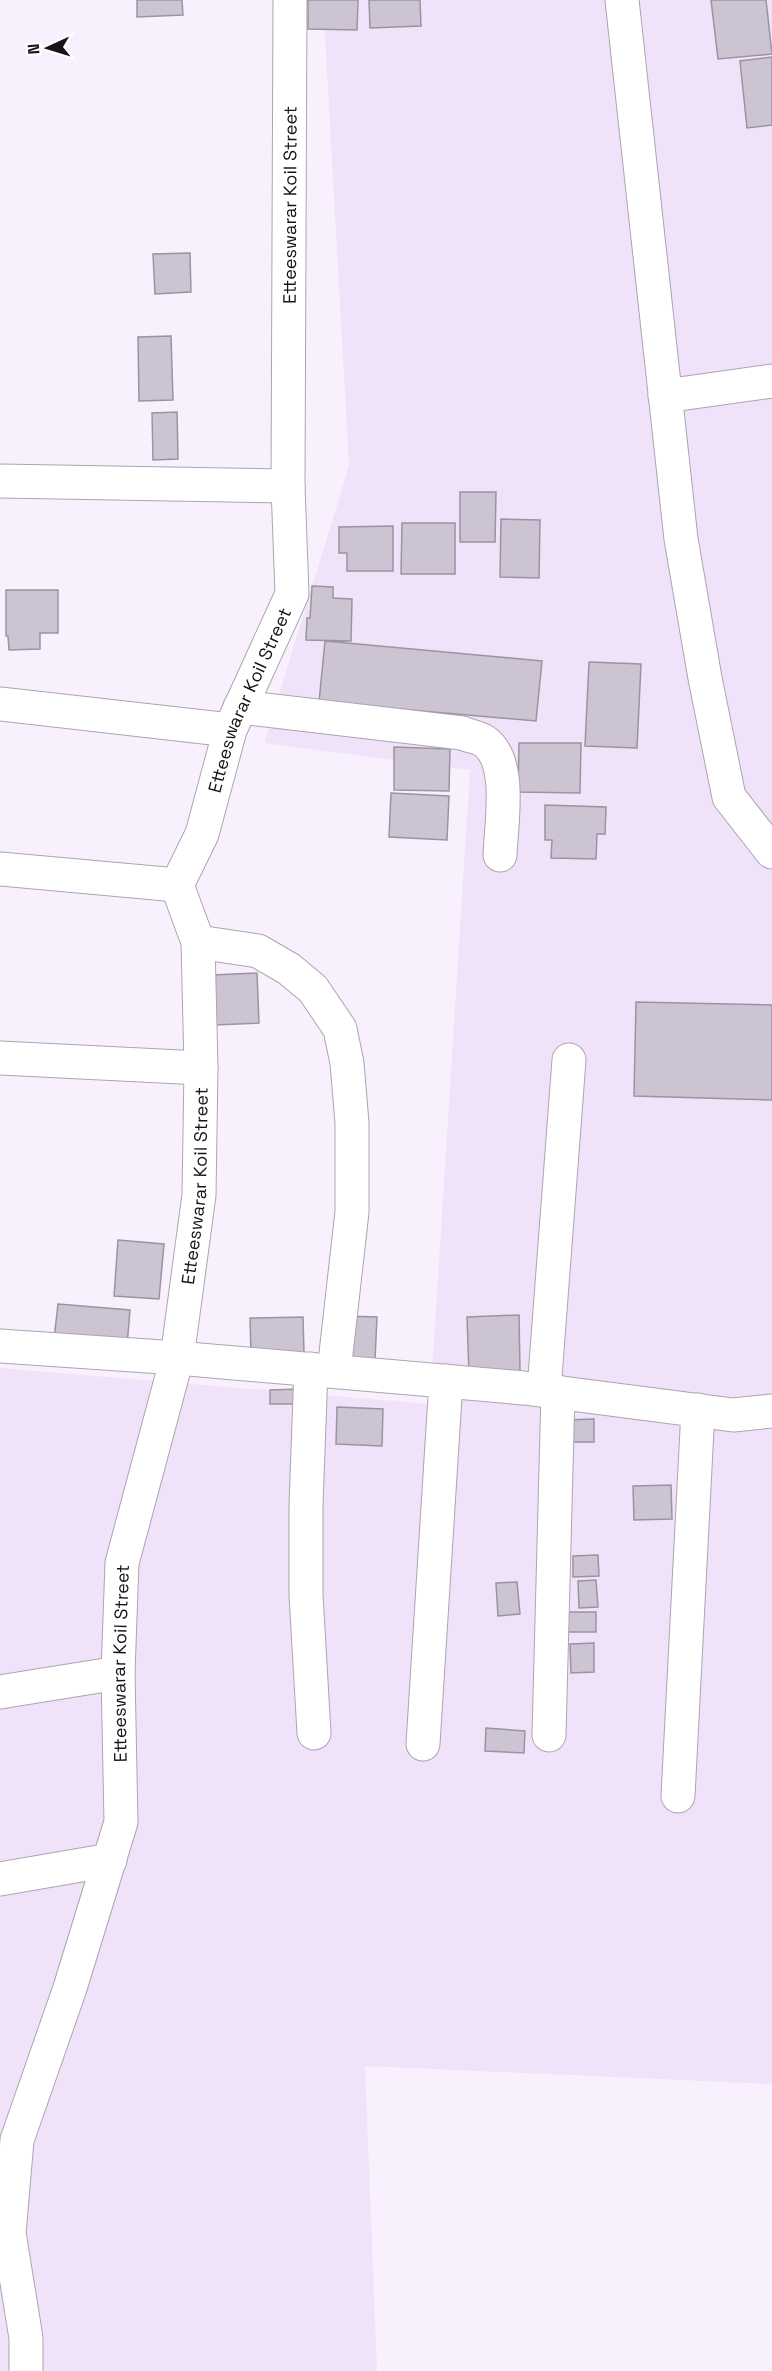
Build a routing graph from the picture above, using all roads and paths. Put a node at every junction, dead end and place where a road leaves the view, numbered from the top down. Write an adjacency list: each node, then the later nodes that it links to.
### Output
1 (290, 0): 6 (street, Etteeswarar Koil Street)
2 (622, 0): 4 (street)
3 (772, 381): 4 (street)
4 (665, 396): 9 (street)
5 (0, 481): 6 (street)
6 (288, 486): 8 (street, Etteeswarar Koil Street)
7 (0, 704): 8 (street)
8 (235, 719): 10 (street); 12 (street, Etteeswarar Koil Street)
9 (772, 852)
10 (500, 855)
11 (0, 869): 12 (street)
12 (177, 885): 13 (street, Etteeswarar Koil Street)
13 (198, 942): 16 (street, Etteeswarar Koil Street); 19 (street)
14 (0, 1058): 16 (street)
15 (569, 1060): 21 (street)
16 (201, 1068): 18 (street, Etteeswarar Koil Street)
17 (0, 1346): 18 (street)
18 (177, 1358): 19 (street); 24 (street, Etteeswarar Koil Street)
19 (323, 1370): 20 (street); 26 (street)
20 (446, 1381): 21 (street); 28 (street)
21 (551, 1391): 22 (street); 27 (street)
22 (698, 1410): 23 (street); 29 (street)
23 (772, 1411)
24 (118, 1673): 25 (street); 30 (street, Etteeswarar Koil Street)
25 (0, 1692)
26 (314, 1733)
27 (549, 1735)
28 (423, 1744)
29 (678, 1796)
30 (110, 1860): 31 (street); 32 (street, Etteeswarar Koil Street)
31 (0, 1879)
32 (5, 2233): 33 (street, Etteeswarar Koil Street)
33 (26, 2371)

